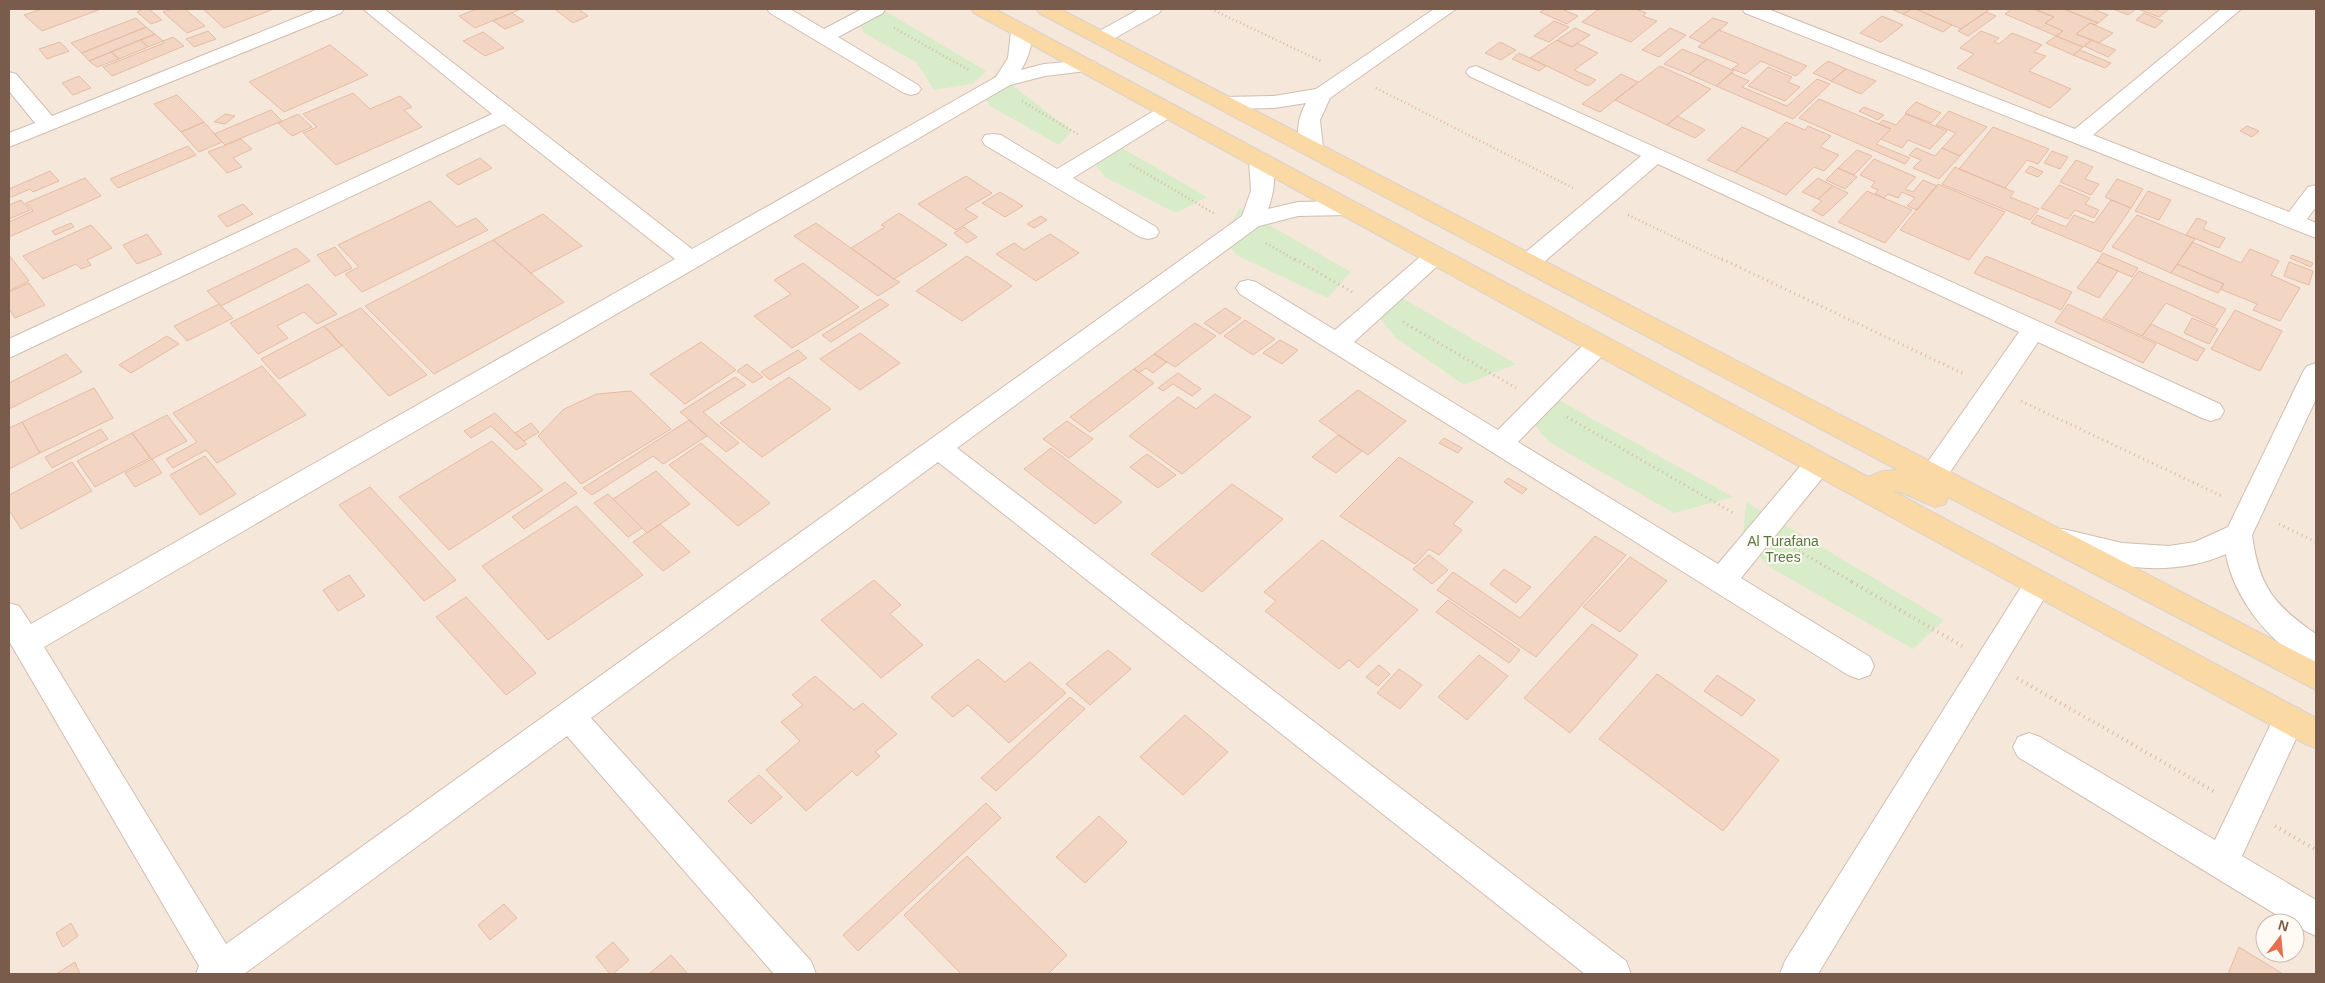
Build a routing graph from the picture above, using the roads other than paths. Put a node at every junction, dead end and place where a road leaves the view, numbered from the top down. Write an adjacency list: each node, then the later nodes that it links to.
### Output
1 (334, 9): 23 (street)
2 (372, 9): 22 (street)
3 (777, 9): 12 (street)
4 (982, 9): 11 (main road)
5 (1046, 9): 13 (main road)
6 (1152, 9): 13 (street)
7 (1446, 9): 19 (street)
8 (2232, 9): 24 (street)
9 (872, 11): 12 (street)
10 (1767, 11): 24 (street)
11 (1021, 31): 14 (main road); 17 (street)
12 (824, 37): 18 (street)
13 (1101, 38): 20 (main road)
14 (1088, 66): 17 (street); 21 (main road)
15 (1476, 72): 28 (street)
16 (9, 78): 23 (street)
17 (999, 83): 38 (street)
18 (911, 89)
19 (1322, 94): 20 (street); 27 (street)
20 (1224, 103): 27 (main road)
21 (1169, 110): 29 (main road); 30 (street)
22 (506, 115): 38 (street); 44 (street)
23 (48, 125): 26 (street)
24 (2078, 137): 33 (street)
25 (993, 140): 30 (street)
26 (9, 141)
27 (1312, 148): 39 (main road)
28 (1656, 155): 39 (street); 41 (street)
29 (1260, 160): 32 (main road); 34 (street)
30 (1058, 178): 35 (street)
31 (2316, 192): 33 (street)
32 (1348, 208): 34 (street); 37 (main road)
33 (2293, 222): 36 (street)
34 (1246, 224): 48 (street)
35 (1148, 232)
36 (2316, 232)
37 (1436, 255): 42 (street); 43 (main road)
38 (691, 260): 57 (street)
39 (1529, 262): 50 (main road)
40 (1248, 288): 42 (street)
41 (2034, 329): 46 (street); 50 (street)
42 (1337, 343): 47 (street)
43 (1599, 344): 47 (street); 49 (main road)
44 (9, 349)
45 (2316, 372): 53 (street)
46 (2210, 411)
47 (1500, 444): 54 (street)
48 (938, 448): 61 (street); 68 (street)
49 (1818, 464): 51 (main road); 54 (street)
50 (1932, 477): 52 (main road)
51 (1876, 495): 52 (main road); 55 (main road)
52 (2038, 532): 53 (street); 60 (main road)
53 (2238, 535): 58 (street)
54 (1721, 581): 59 (street)
55 (2038, 584): 62 (main road); 69 (street)
56 (9, 615): 57 (street)
57 (26, 642): 66 (street)
58 (2316, 651)
59 (1860, 666)
60 (2316, 677)
61 (569, 716): 66 (street); 67 (street)
62 (2303, 726): 64 (street)
63 (2029, 747): 64 (street)
64 (2222, 863): 65 (street)
65 (2316, 920)
66 (217, 972)
67 (798, 974)
68 (1613, 974)
69 (1798, 974)

